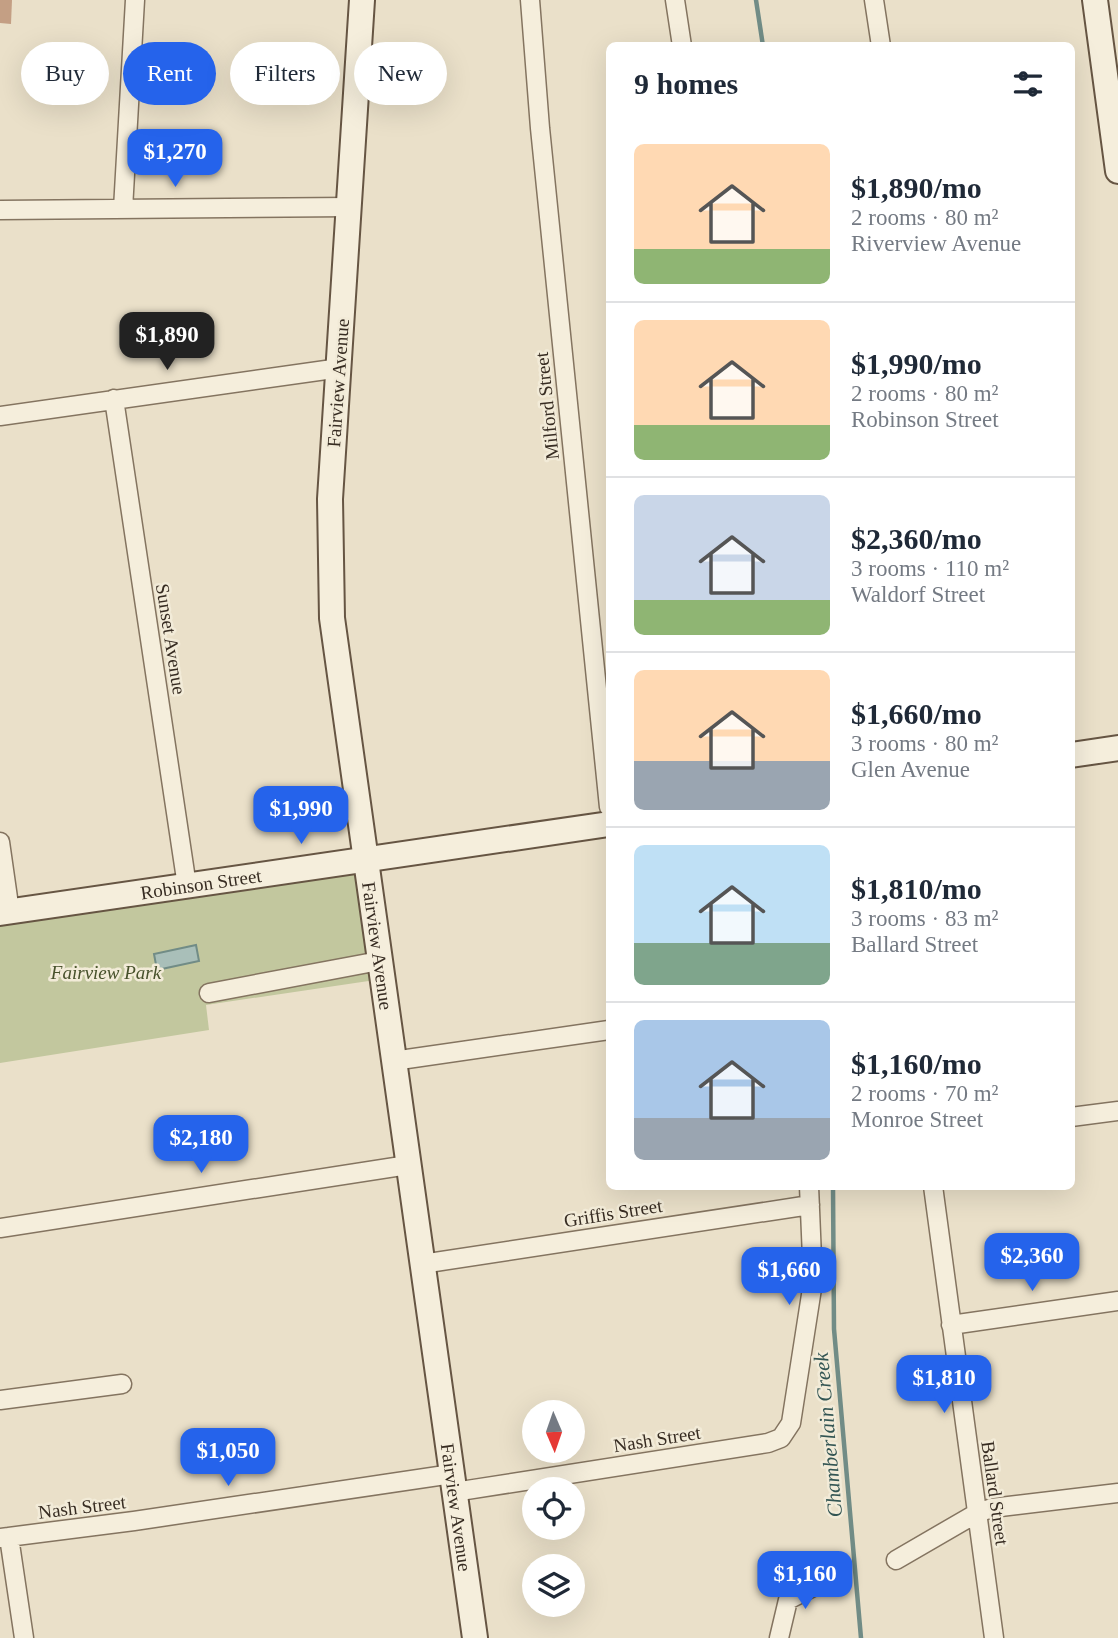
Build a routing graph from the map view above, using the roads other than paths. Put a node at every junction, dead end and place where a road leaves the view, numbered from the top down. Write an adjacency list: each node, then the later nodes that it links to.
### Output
1 (135, 0): 11 (street)
2 (362, 0): 10 (street, Fairview Avenue)
3 (530, 0): 18 (street, Milford Street)
4 (676, 0): 7 (street)
5 (874, 0): 8 (street)
6 (1095, 0): 9 (street)
7 (681, 42)
8 (880, 42)
9 (1118, 171)
10 (351, 207): 11 (street); 13 (street, Fairview Avenue)
11 (123, 209): 12 (street)
12 (0, 210)
13 (340, 368): 14 (street); 21 (street, Fairview Avenue)
14 (114, 398): 15 (street); 22 (street, Sunset Avenue)
15 (0, 415)
16 (1118, 748): 17 (street)
17 (1075, 754)
18 (606, 777)
19 (606, 824): 21 (street, Robinson Street)
20 (0, 842): 23 (street)
21 (366, 860): 22 (street, Robinson Street); 24 (street, Fairview Avenue)
22 (187, 886): 23 (street, Robinson Street)
23 (5, 912)
24 (379, 961): 25 (street); 27 (street, Fairview Avenue)
25 (209, 993)
26 (606, 1030): 27 (street)
27 (393, 1061): 30 (street, Fairview Avenue)
28 (1118, 1111): 29 (street)
29 (1075, 1116)
30 (408, 1165): 33 (street); 34 (street, Fairview Avenue)
31 (934, 1190): 36 (street, Ballard Street)
32 (809, 1196): 34 (street, Griffis Street); 39 (street, Nash Street)
33 (0, 1228)
34 (422, 1264): 39 (street, Fairview Avenue)
35 (1118, 1301): 36 (street)
36 (951, 1325): 41 (street, Ballard Street)
37 (122, 1384): 38 (street)
38 (0, 1400)
39 (453, 1483): 42 (street, Nash Street); 46 (street, Fairview Avenue)
40 (1118, 1493): 41 (street)
41 (977, 1513): 43 (street); 48 (street, Ballard Street)
42 (5, 1538): 45 (street)
43 (896, 1560)
44 (825, 1581): 47 (street)
45 (24, 1638)
46 (475, 1638)
47 (779, 1638)
48 (993, 1638)

